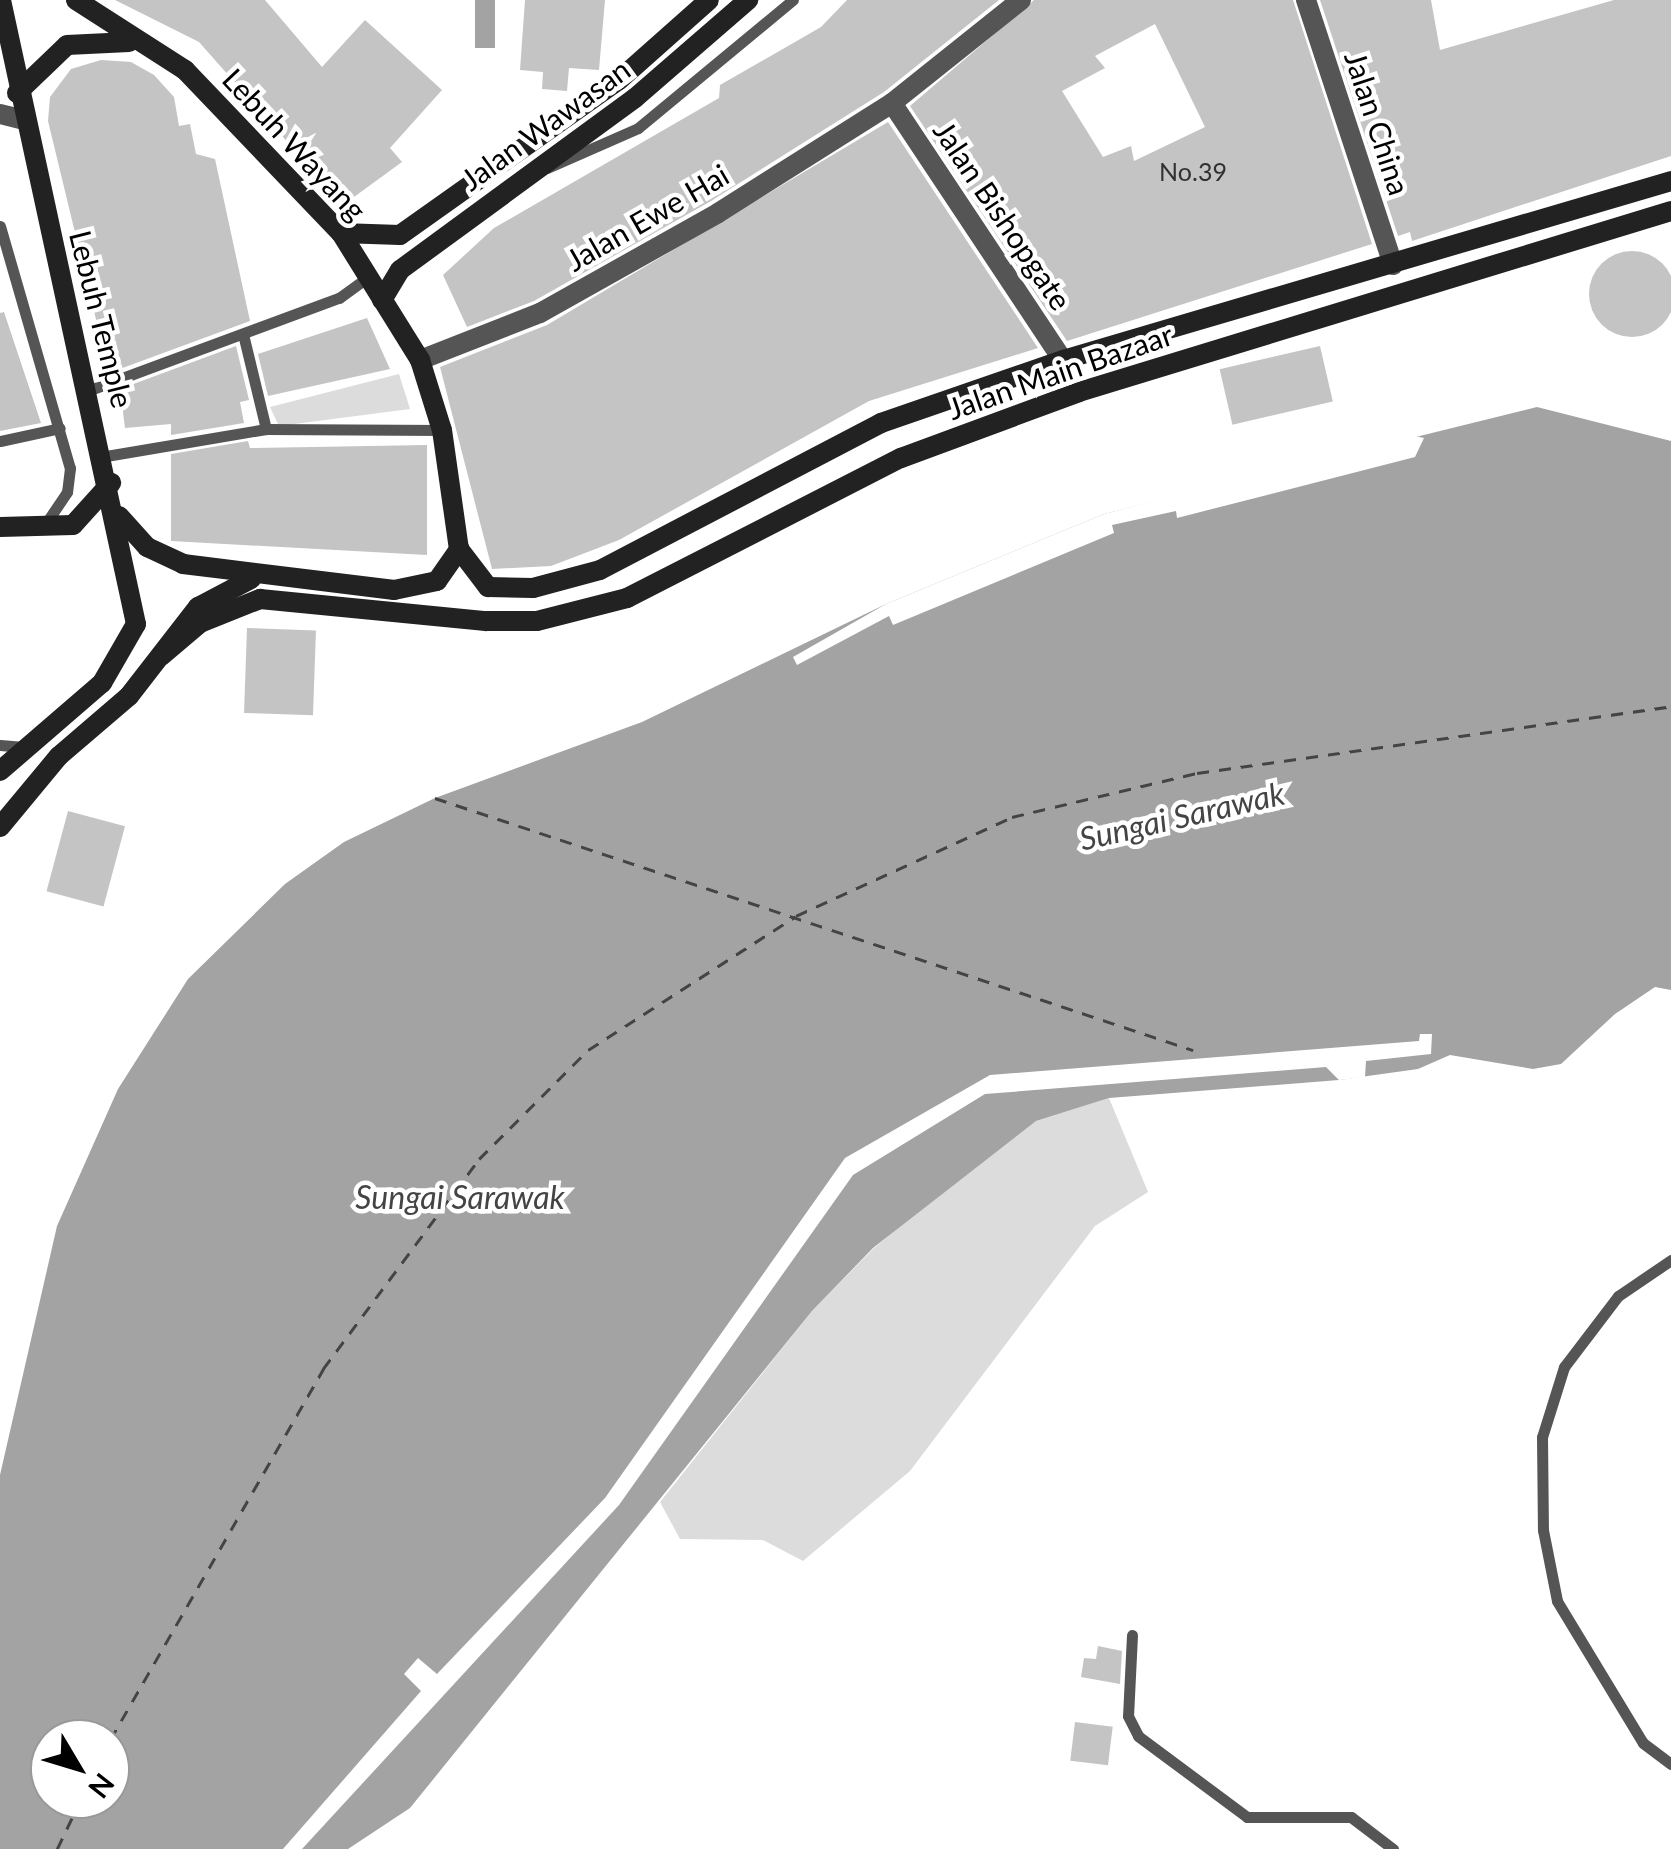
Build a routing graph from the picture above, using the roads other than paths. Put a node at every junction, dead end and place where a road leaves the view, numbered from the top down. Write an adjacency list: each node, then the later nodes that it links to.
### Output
1 (1, 0): 9 (main road)
2 (76, 0): 8 (main road, Lebuh Wayang)
3 (709, 0): 17 (main road, Jalan Wawasan)
4 (748, 0): 13 (main road, Jalan Wawasan)
5 (793, 0): 13 (lane)
6 (1021, 0): 10 (street, Jalan Ewe Hai)
7 (1306, 0): 18 (street, Jalan China)
8 (130, 42): 9 (main road); 17 (main road, Lebuh Wayang)
9 (17, 94): 12 (main road, Lebuh Temple)
10 (892, 103): 22 (street, Jalan Ewe Hai); 23 (street, Jalan Bishopgate)
11 (0, 114): 12 (street)
12 (24, 120): 24 (main road, Lebuh Temple)
13 (526, 173): 20 (main road, Jalan Wawasan)
14 (1671, 181): 18 (main road, Jalan Main Bazaar)
15 (1671, 210): 37 (main road, Jalan Main Bazaar)
16 (0, 226): 25 (lane)
17 (341, 233): 19 (main road, Lebuh Wayang)
18 (1393, 265): 23 (main road, Jalan Main Bazaar)
19 (368, 277): 20 (main road, Lebuh Wayang); 21 (lane)
20 (382, 300): 22 (main road, Lebuh Wayang)
21 (243, 334): 24 (lane); 26 (lane)
22 (420, 360): 27 (main road, Lebuh Wayang)
23 (1063, 360): 34 (main road, Jalan Main Bazaar)
24 (88, 391): 29 (main road, Lebuh Temple)
25 (60, 428): 28 (lane); 33 (lane)
26 (266, 428): 27 (lane); 29 (lane)
27 (442, 430): 34 (main road, Lebuh Wayang)
28 (0, 441)
29 (106, 456): 30 (main road, Lebuh Temple)
30 (111, 482): 31 (main road, Lebuh Temple); 33 (main road)
31 (118, 516): 35 (main road); 39 (main road, Lebuh Temple)
32 (0, 526): 33 (main road)
33 (42, 528)
34 (459, 549): 36 (main road)
35 (261, 576): 36 (main road); 38 (main road)
36 (394, 590): 37 (main road)
37 (428, 615): 38 (main road, Jalan Main Bazaar)
38 (161, 656): 41 (main road)
39 (10, 746): 40 (main road, Lebuh Temple)
40 (0, 771)
41 (0, 827)
42 (1671, 1260): 44 (lane)
43 (1132, 1635): 45 (lane)
44 (1671, 1764)
45 (1392, 1849)

